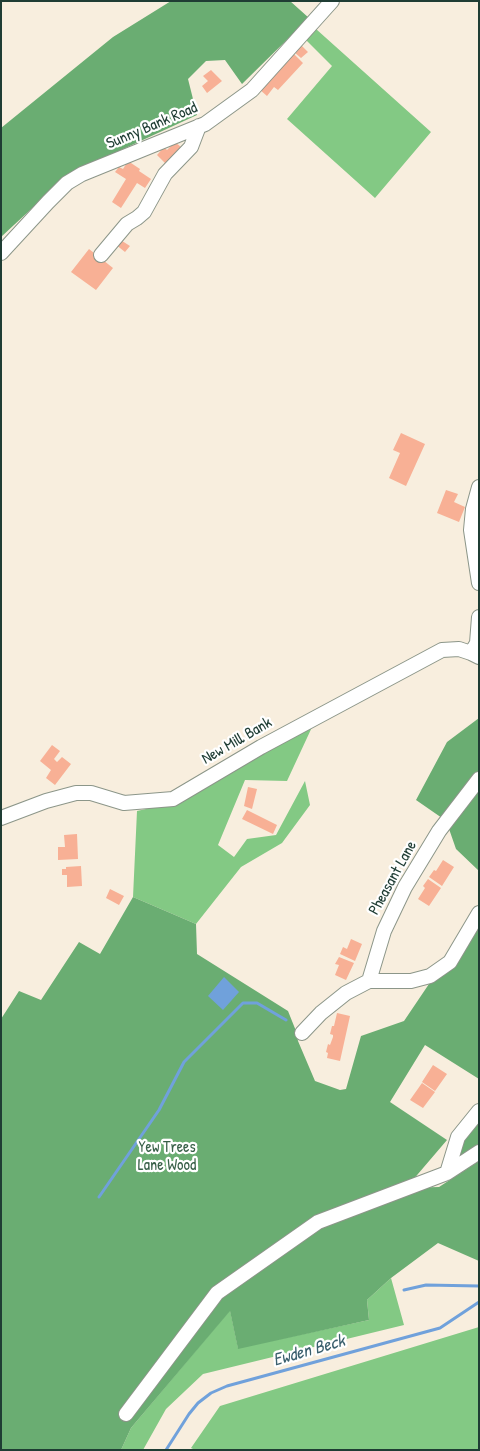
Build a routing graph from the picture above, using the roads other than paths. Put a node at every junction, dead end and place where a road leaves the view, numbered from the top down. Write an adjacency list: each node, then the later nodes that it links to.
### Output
1 (332, 1): 2 (street, Sunny Bank Road)
2 (199, 126): 3 (street, Sunny Bank Road); 4 (street)
3 (1, 253)
4 (101, 255)
5 (479, 487): 6 (street)
6 (479, 582)
7 (479, 617): 8 (street)
8 (475, 655): 10 (street, New Mill Bank)
9 (479, 779): 12 (street, Pheasant Lane)
10 (1, 818)
11 (479, 913): 12 (street)
12 (369, 981): 13 (street)
13 (302, 1033)
14 (479, 1111): 16 (street)
15 (479, 1152): 16 (street)
16 (447, 1174): 17 (street)
17 (126, 1414)

